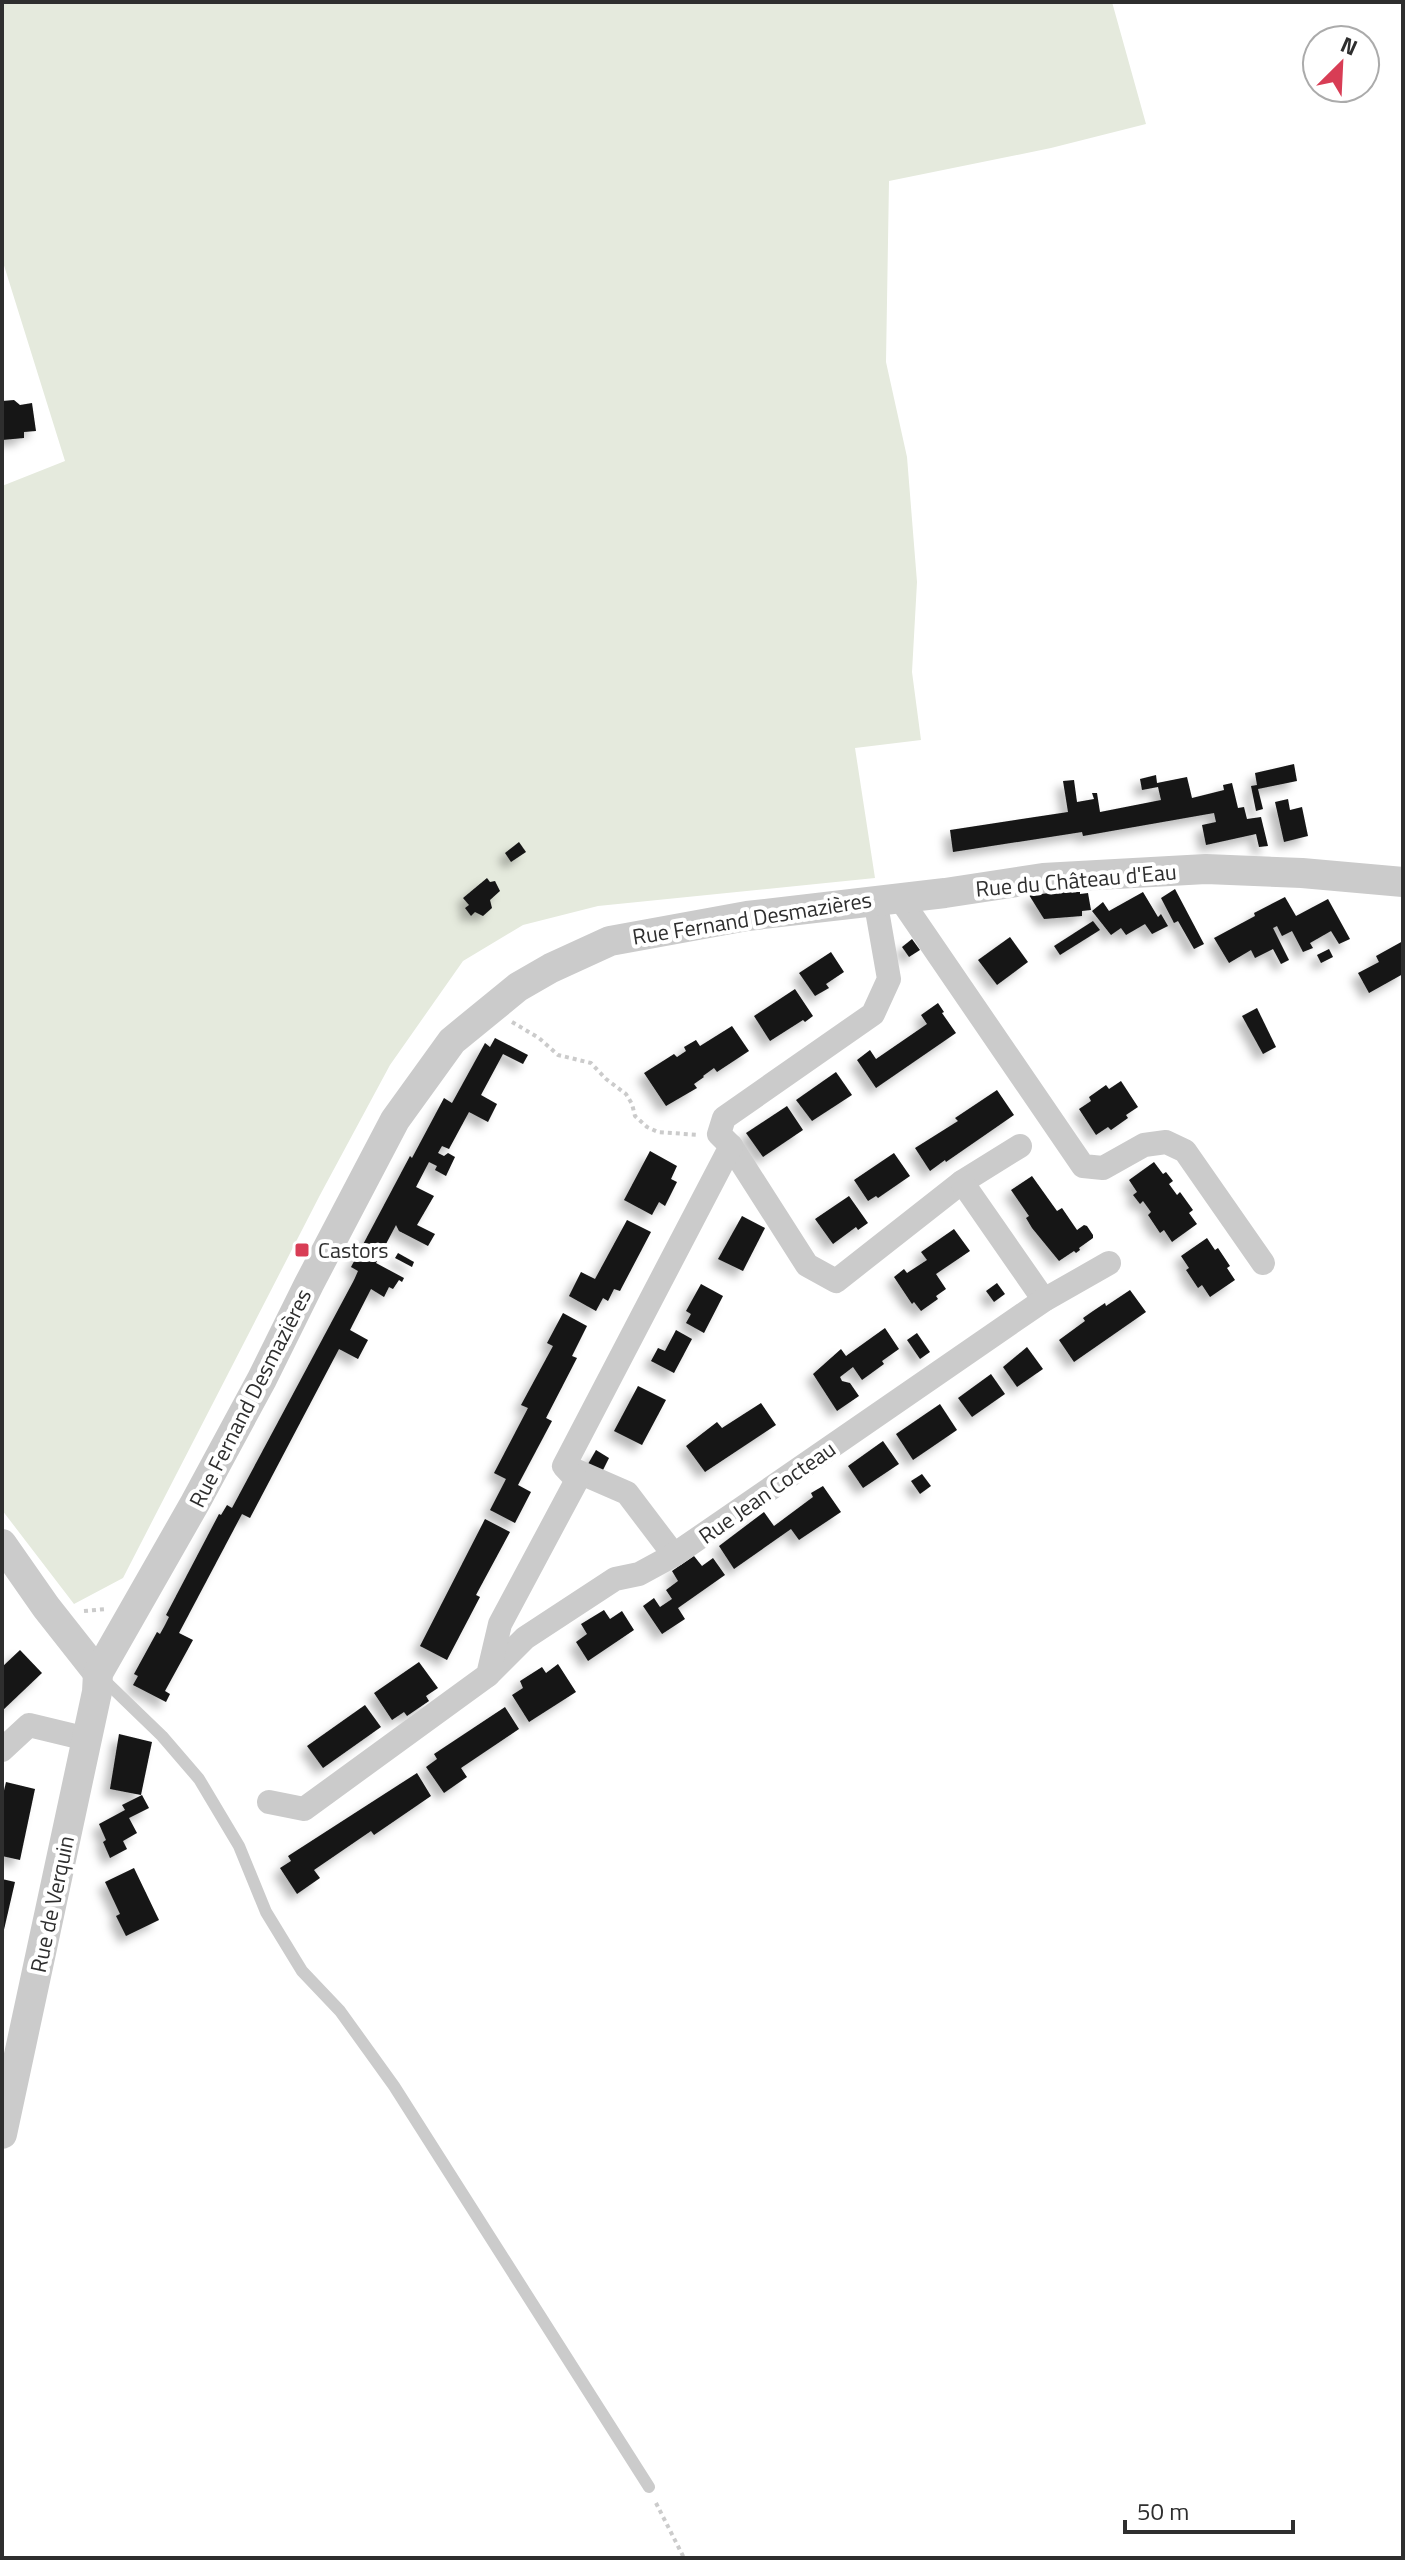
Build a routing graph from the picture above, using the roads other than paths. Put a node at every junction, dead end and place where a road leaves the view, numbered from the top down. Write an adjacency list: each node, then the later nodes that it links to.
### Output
1 (1403, 882): 2 (street, Rue du Château d'Eau)
2 (945, 893): 3 (street, Rue Fernand Desmazières)
3 (887, 898): 4 (street); 8 (street); 13 (street, Rue Fernand Desmazières)
4 (731, 1146): 6 (street); 10 (street)
5 (1020, 1146): 6 (street)
6 (962, 1182): 9 (street)
7 (1109, 1263): 9 (street, Rue Jean Cocteau)
8 (1263, 1263)
9 (1044, 1300): 12 (street, Rue Jean Cocteau)
10 (564, 1466): 12 (street); 14 (street)
11 (2, 1544): 13 (street)
12 (674, 1555): 14 (street, Rue Jean Cocteau)
13 (98, 1673): 15 (street, Rue de Verquin); 20 (lane)
14 (488, 1675): 17 (street, Rue Jean Cocteau)
15 (87, 1739): 16 (street); 18 (street, Rue de Verquin)
16 (2, 1750)
17 (269, 1802)
18 (8, 2077): 19 (street, Rue de Verquin)
19 (2, 2134)
20 (649, 2487)

